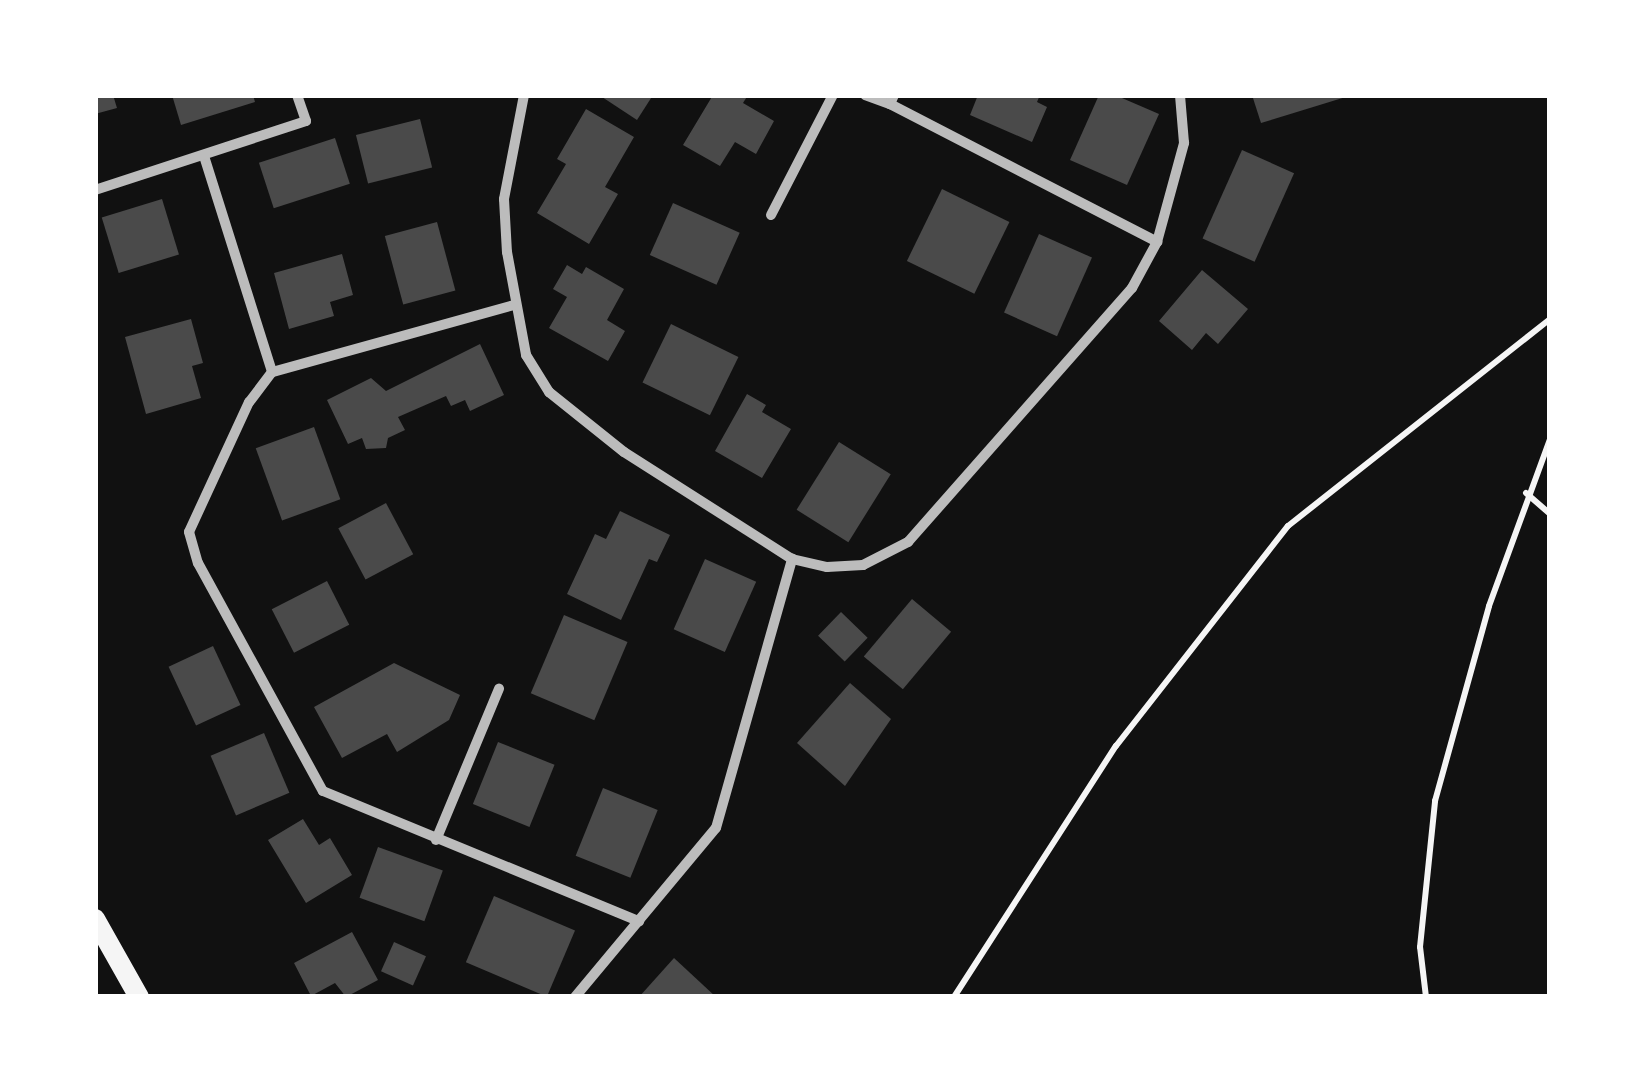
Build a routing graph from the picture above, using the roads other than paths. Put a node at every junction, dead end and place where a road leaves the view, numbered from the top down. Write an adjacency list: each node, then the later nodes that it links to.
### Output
1 (298, 95): 7 (street)
2 (524, 95): 11 (street)
3 (833, 95): 9 (street)
4 (865, 95): 6 (street)
5 (1180, 95): 10 (street)
6 (892, 100): 10 (street)
7 (204, 156): 8 (street); 12 (street)
8 (95, 190)
9 (771, 215)
10 (1158, 242): 13 (street)
11 (514, 305): 12 (street); 13 (street)
12 (272, 372): 15 (street)
13 (792, 559): 17 (street)
14 (499, 689): 15 (street)
15 (436, 840): 17 (street)
16 (95, 919): 18 (main road)
17 (638, 922): 19 (street)
18 (139, 997)
19 (576, 997)

